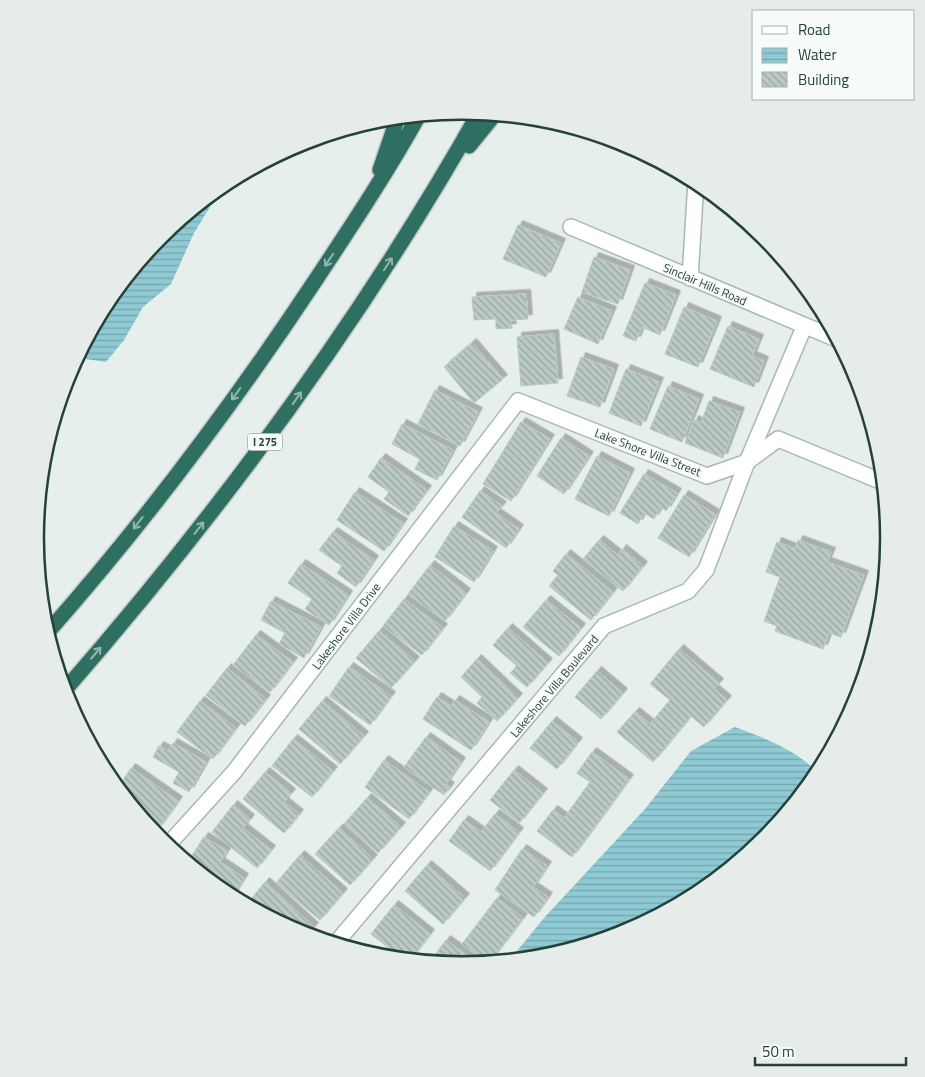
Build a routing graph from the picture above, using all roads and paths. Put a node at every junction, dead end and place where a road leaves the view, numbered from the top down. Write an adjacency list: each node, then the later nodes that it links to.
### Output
1 (476, 120): 5 (highway, I 275)
2 (489, 121): 5 (highway)
3 (416, 122): 7 (highway)
4 (395, 125): 7 (highway)
5 (444, 176): 16 (highway, I 275, one-way to 5)
6 (695, 190): 9 (street)
7 (372, 196): 15 (highway, one-way to 15)
8 (572, 227): 9 (street, Sinclair Hills Road)
9 (690, 278): 10 (street, Sinclair Hills Road)
10 (804, 327): 11 (street, Sinclair Hills Road); 13 (street, Lakeshore Villa Boulevard)
11 (829, 336)
12 (518, 401): 13 (street, Lake Shore Villa Street); 17 (street, Lakeshore Villa Drive)
13 (747, 462): 14 (street, Lake Shore Villa Street); 18 (street, Lakeshore Villa Boulevard)
14 (877, 480)
15 (53, 626)
16 (70, 684)
17 (172, 840)
18 (340, 939)

